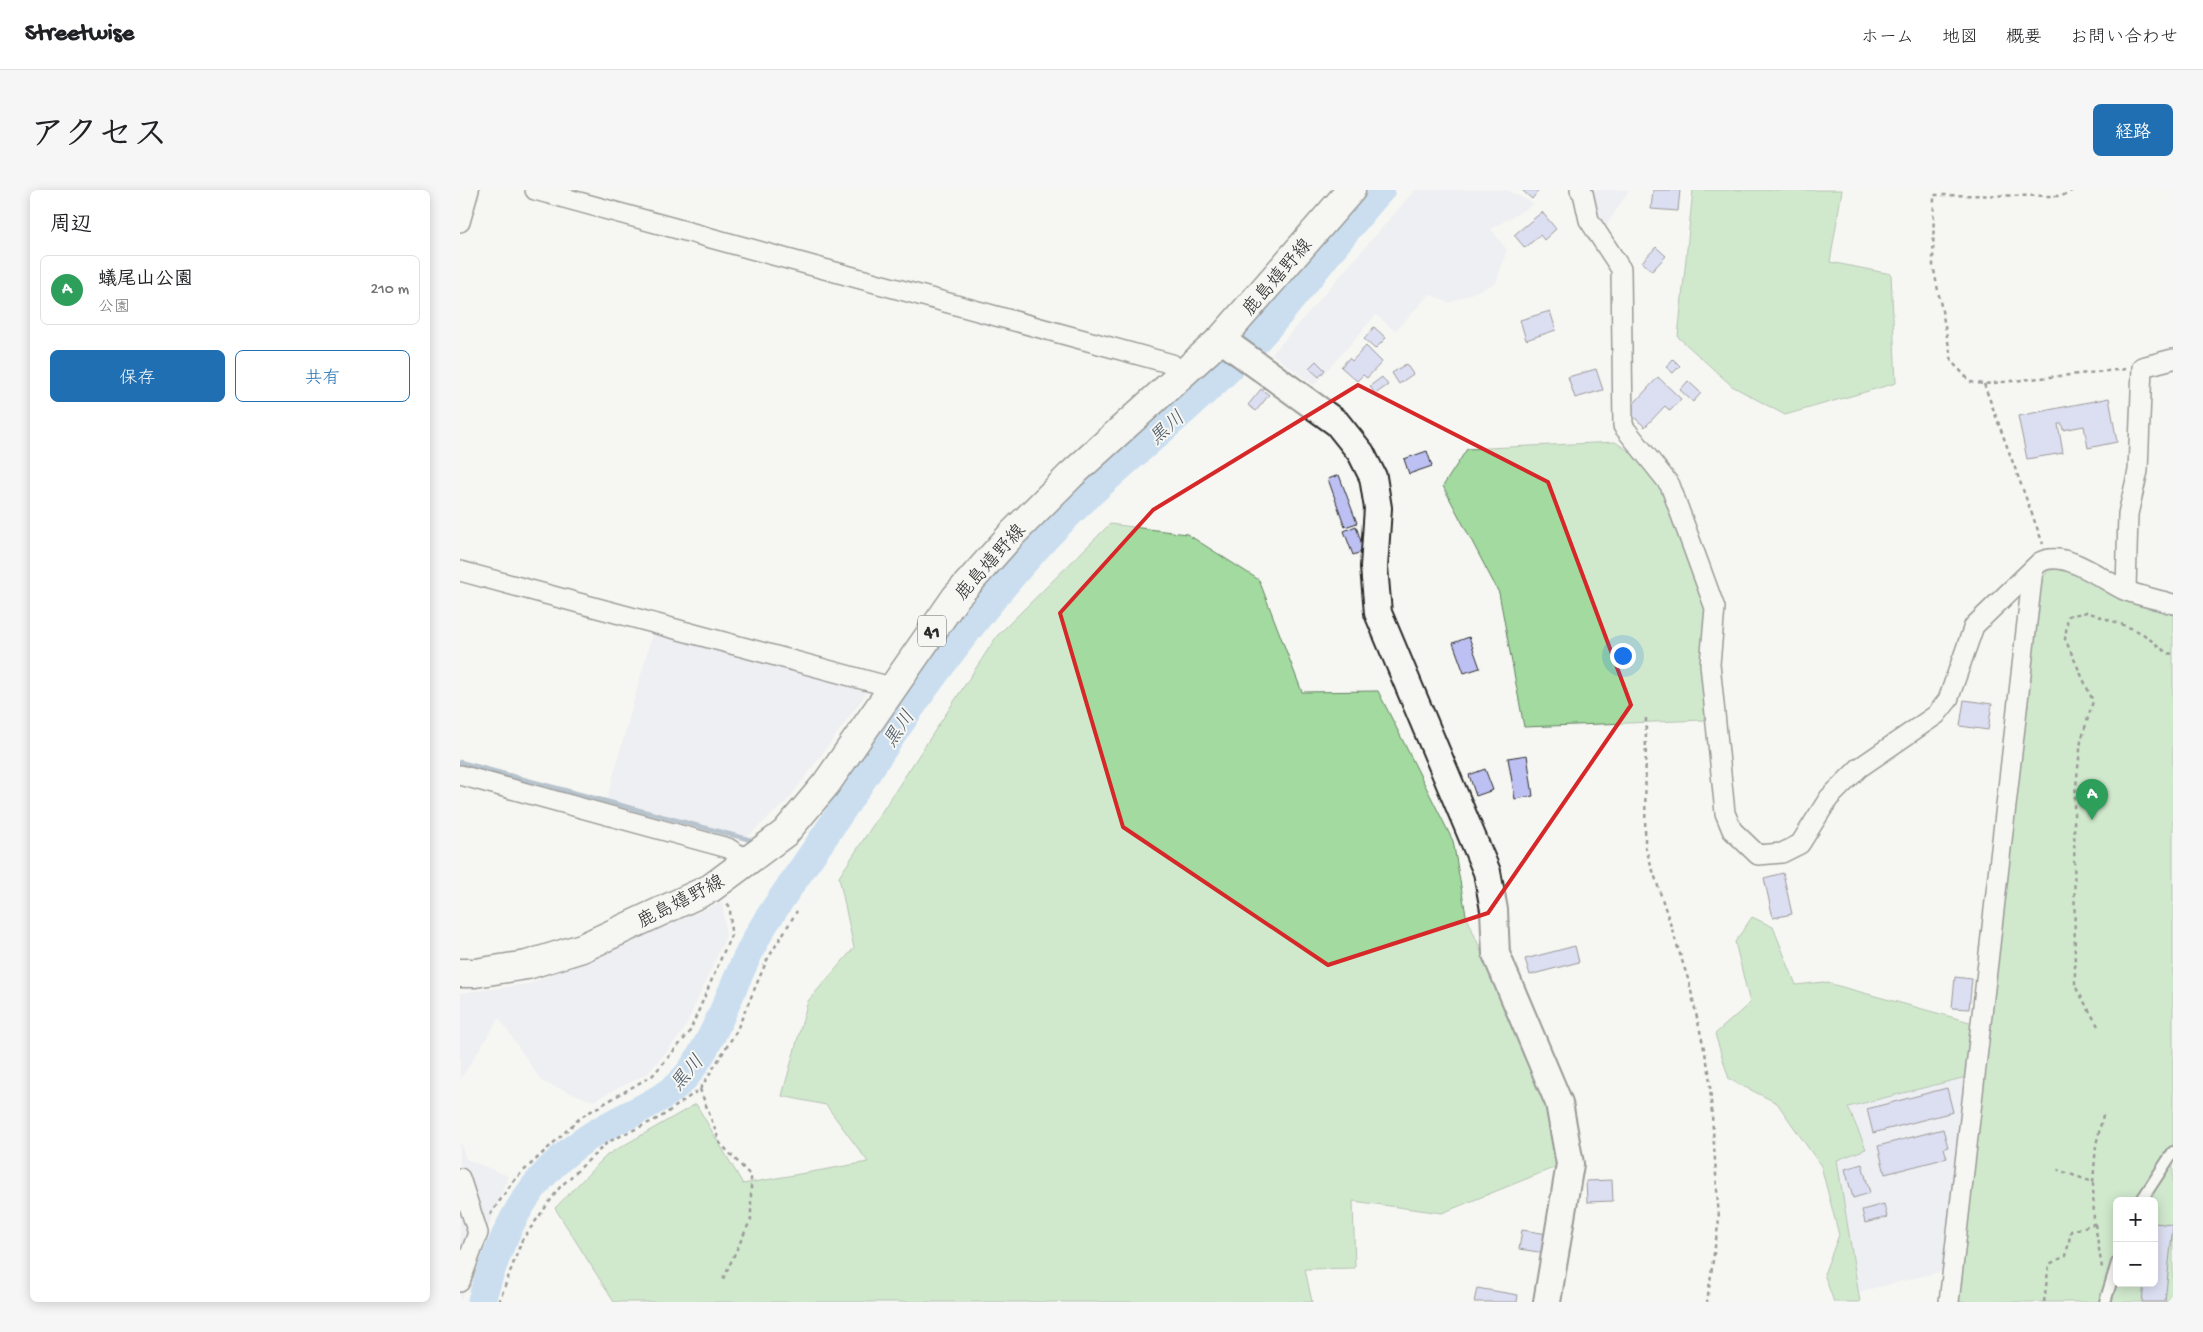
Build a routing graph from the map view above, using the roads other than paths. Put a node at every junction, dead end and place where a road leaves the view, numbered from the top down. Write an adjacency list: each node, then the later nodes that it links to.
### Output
1 (469, 190): 5 (street)
2 (535, 190): 8 (street)
3 (1351, 190): 6 (main road, 鹿島嬉野線 / 41)
4 (1580, 190): 9 (street)
5 (460, 222)
6 (1221, 339): 8 (main road, 鹿島嬉野線 / 41); 23 (street)
7 (2173, 360): 11 (street)
8 (1181, 374): 13 (main road, 鹿島嬉野線 / 41)
9 (2033, 570): 11 (street); 24 (street)
10 (460, 571): 13 (street)
11 (2126, 590): 12 (street)
12 (2173, 604)
13 (891, 687): 15 (main road, 鹿島嬉野線 / 41)
14 (460, 775): 15 (street)
15 (749, 861): 16 (main road, 鹿島嬉野線 / 41)
16 (460, 973)
17 (2173, 1152): 19 (lane)
18 (460, 1178): 21 (street)
19 (2144, 1197)
20 (2113, 1276): 22 (lane)
21 (460, 1282)
22 (2106, 1298)
23 (1547, 1302)
24 (1950, 1302)

